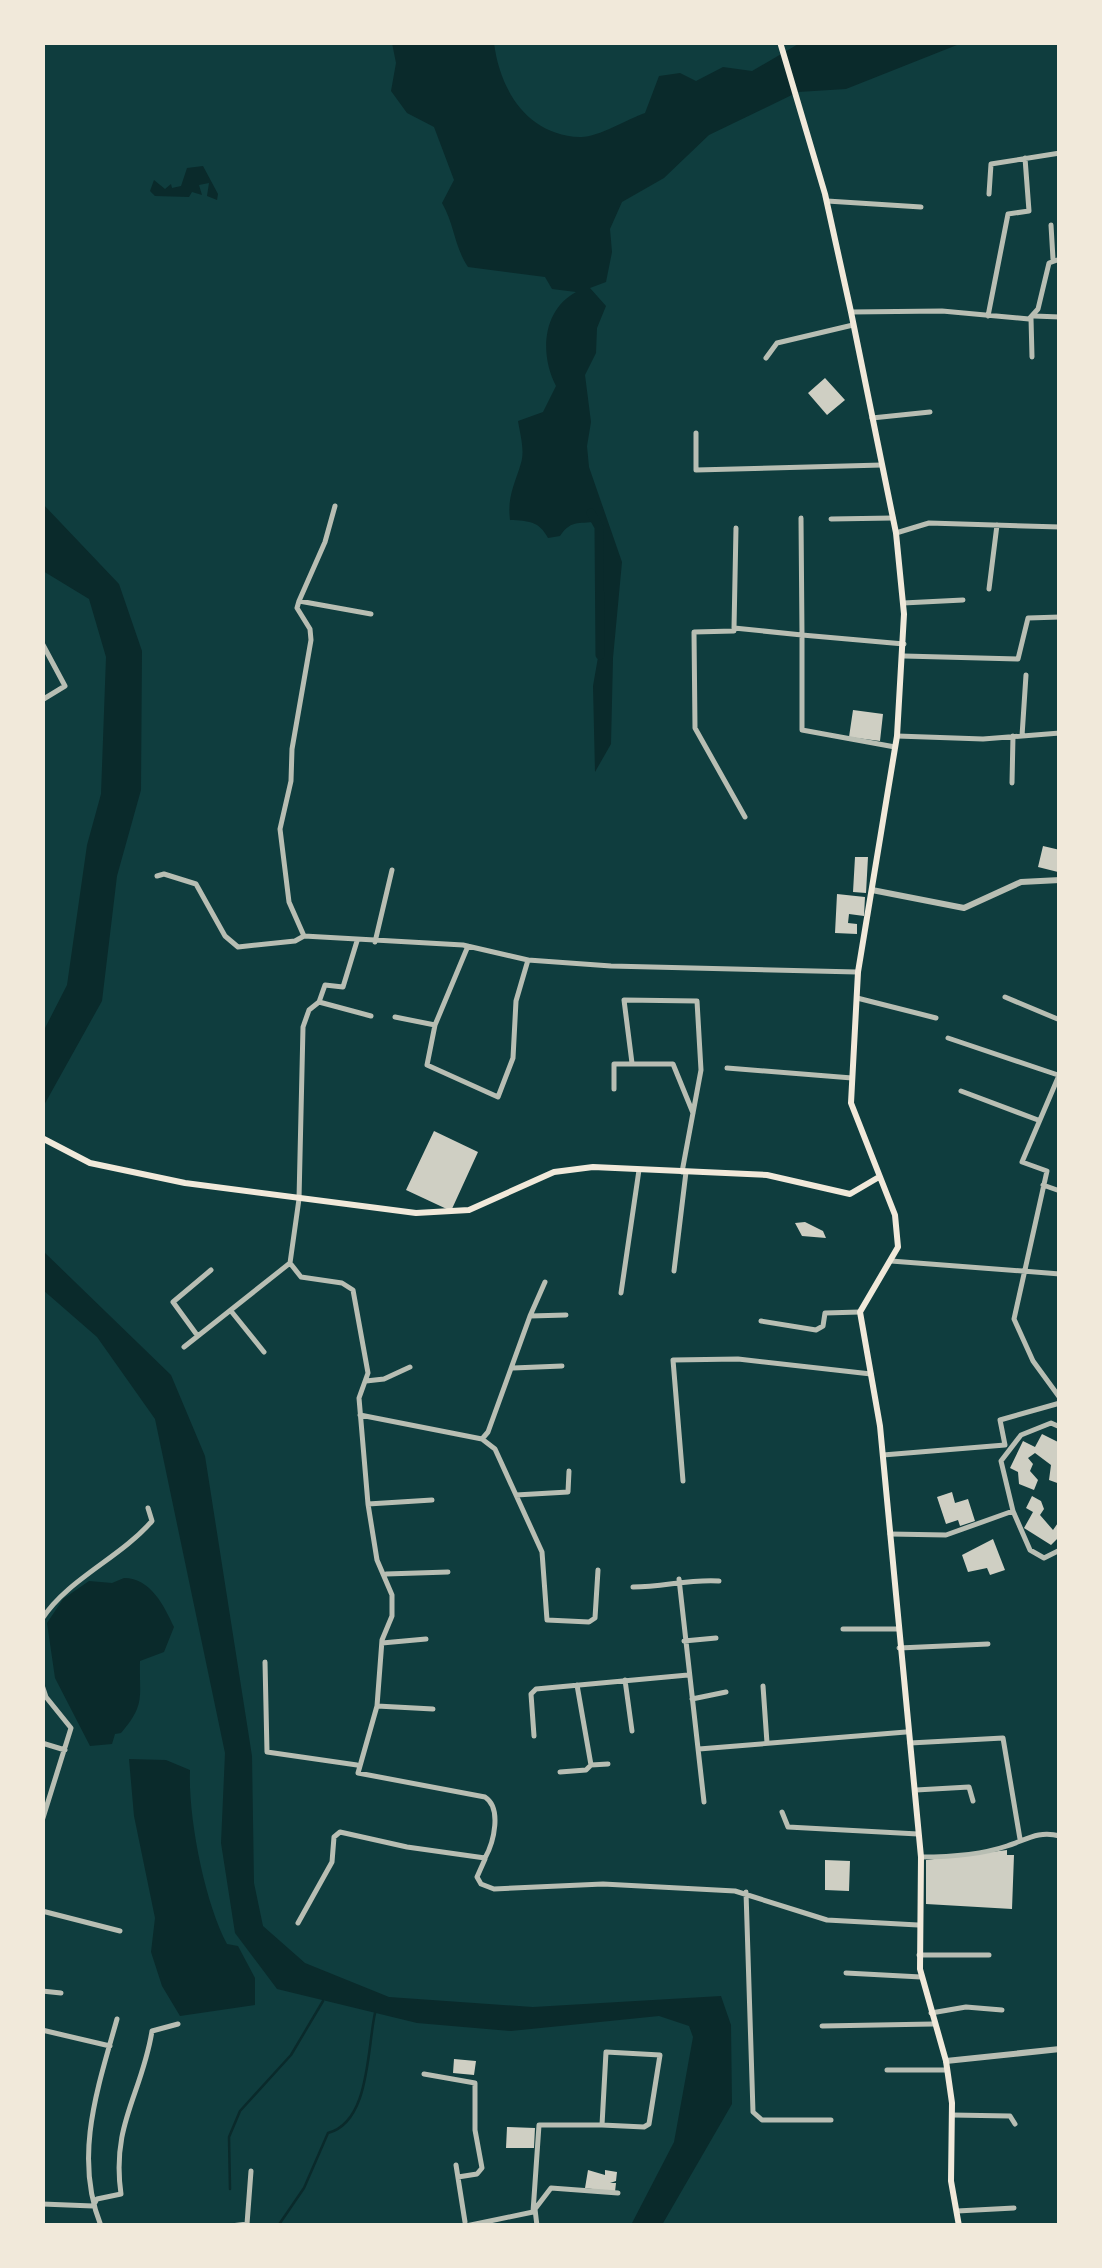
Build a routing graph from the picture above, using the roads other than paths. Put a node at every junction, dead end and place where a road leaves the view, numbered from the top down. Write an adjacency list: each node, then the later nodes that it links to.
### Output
1 (780, 42): 5 (main road)
2 (1060, 152): 3 (street)
3 (1025, 158): 4 (street); 10 (street)
4 (989, 194)
5 (827, 201): 6 (street); 9 (main road)
6 (921, 207)
7 (1051, 225): 8 (street)
8 (1056, 259): 11 (street)
9 (851, 312): 10 (street); 13 (main road)
10 (988, 316): 11 (street)
11 (1033, 317): 12 (street); 14 (street)
12 (1060, 317)
13 (853, 325): 15 (street); 17 (main road)
14 (1032, 356)
15 (766, 358)
16 (930, 412): 17 (street)
17 (872, 418): 19 (main road)
18 (696, 433): 19 (street)
19 (882, 465): 23 (main road)
20 (335, 506): 30 (street)
21 (801, 518): 35 (street)
22 (832, 518): 23 (street)
23 (893, 518): 27 (main road)
24 (997, 525): 25 (street); 27 (street); 28 (street)
25 (1060, 527)
26 (736, 528): 34 (street)
27 (896, 533): 31 (main road)
28 (989, 590)
29 (963, 600): 31 (street)
30 (298, 602): 32 (street); 52 (street)
31 (903, 603): 37 (main road)
32 (371, 614)
33 (1060, 617): 38 (street)
34 (737, 630): 35 (street); 47 (street)
35 (802, 635): 37 (street); 45 (street)
36 (42, 643): 40 (street)
37 (904, 644): 38 (main road)
38 (904, 656): 42 (main road)
39 (1026, 674): 44 (street)
40 (42, 700)
41 (1060, 733): 44 (street)
42 (897, 736): 43 (street); 45 (main road)
43 (1013, 736): 44 (street); 46 (street)
44 (1022, 736)
45 (895, 748): 51 (main road)
46 (1012, 783)
47 (745, 817)
48 (392, 870): 54 (street)
49 (157, 876): 52 (street)
50 (1060, 880): 51 (street)
51 (872, 890): 57 (main road)
52 (304, 936): 53 (street)
53 (357, 941): 54 (street); 60 (street)
54 (376, 942): 55 (street)
55 (468, 946): 56 (street); 65 (street)
56 (528, 960): 57 (street); 65 (street)
57 (858, 972): 59 (main road)
58 (1006, 996): 64 (street)
59 (857, 998): 63 (street); 70 (main road)
60 (319, 1002): 61 (street); 83 (street)
61 (372, 1016)
62 (395, 1017): 65 (street)
63 (936, 1018)
64 (1060, 1020)
65 (435, 1025)
66 (948, 1038): 69 (street)
67 (632, 1063): 71 (street); 72 (street); 73 (street)
68 (728, 1068): 70 (street)
69 (1059, 1074): 76 (street)
70 (852, 1078): 80 (main road)
71 (699, 1084): 72 (street); 75 (street)
72 (682, 1086): 75 (street)
73 (614, 1089)
74 (962, 1091): 76 (street)
75 (694, 1116): 79 (street)
76 (1038, 1120): 81 (street)
77 (42, 1138): 83 (main road)
78 (639, 1170): 79 (main road); 83 (main road); 91 (street)
79 (684, 1172): 80 (main road); 88 (street)
80 (879, 1177): 84 (main road)
81 (1042, 1185): 82 (street); 86 (street)
82 (1060, 1190)
83 (299, 1199): 85 (street)
84 (891, 1261): 86 (street); 93 (main road)
85 (290, 1263): 92 (street); 104 (street)
86 (1023, 1268): 89 (street); 105 (street)
87 (211, 1270): 97 (street)
88 (674, 1271)
89 (1060, 1274)
90 (545, 1282): 94 (street)
91 (621, 1293)
92 (230, 1311): 97 (street); 99 (street)
93 (860, 1312): 96 (street); 103 (main road)
94 (530, 1316): 95 (street); 102 (street)
95 (566, 1316)
96 (761, 1322)
97 (197, 1335): 98 (street)
98 (184, 1347)
99 (264, 1352)
100 (410, 1366): 104 (street)
101 (562, 1366): 102 (street)
102 (513, 1368): 108 (street)
103 (874, 1374): 109 (main road); 111 (street)
104 (365, 1381): 106 (street)
105 (1060, 1400): 109 (street)
106 (360, 1414): 108 (street); 114 (street)
107 (1060, 1427): 116 (street)
108 (482, 1439): 112 (street)
109 (882, 1455): 117 (main road)
110 (569, 1470): 112 (street)
111 (683, 1482)
112 (516, 1495): 119 (street)
113 (432, 1500): 114 (street)
114 (368, 1504): 121 (street)
115 (148, 1508): 125 (street)
116 (1012, 1510): 117 (street); 118 (street)
117 (890, 1534): 127 (main road)
118 (1060, 1550)
119 (598, 1570)
120 (448, 1572): 121 (street)
121 (386, 1574): 131 (street)
122 (679, 1579): 123 (street); 124 (street); 130 (street)
123 (719, 1581)
124 (633, 1587)
125 (42, 1620)
126 (843, 1630): 127 (street)
127 (898, 1630): 133 (main road)
128 (716, 1638): 130 (street)
129 (426, 1639): 131 (street)
130 (684, 1641): 135 (street)
131 (382, 1642): 142 (street)
132 (988, 1644): 133 (street)
133 (900, 1648): 145 (main road)
134 (265, 1662): 153 (street)
135 (688, 1675): 136 (street); 141 (street)
136 (625, 1680): 138 (street); 144 (street)
137 (42, 1685): 151 (street)
138 (577, 1685): 146 (street); 154 (street)
139 (763, 1686): 148 (street)
140 (726, 1692): 141 (street)
141 (692, 1699): 150 (street)
142 (377, 1706): 143 (street); 153 (street)
143 (433, 1709)
144 (632, 1730)
145 (906, 1732): 148 (street); 149 (main road)
146 (534, 1736)
147 (42, 1742): 151 (street)
148 (767, 1743): 150 (street)
149 (907, 1743): 156 (main road); 163 (street)
150 (699, 1749): 158 (street)
151 (65, 1750): 160 (street)
152 (608, 1764): 154 (street)
153 (357, 1765): 165 (street)
154 (590, 1765): 155 (street)
155 (560, 1772)
156 (912, 1790): 157 (street); 161 (main road)
157 (973, 1801)
158 (704, 1802)
159 (782, 1812): 161 (street)
160 (42, 1822)
161 (918, 1834): 164 (main road)
162 (1060, 1836): 163 (street)
163 (1020, 1839): 164 (street)
164 (921, 1857): 169 (main road)
165 (485, 1858): 166 (street); 168 (street)
166 (746, 1892): 169 (street); 191 (street)
167 (42, 1911): 170 (street)
168 (298, 1923)
169 (918, 1926): 171 (main road)
170 (120, 1930)
171 (919, 1954): 172 (street); 174 (main road)
172 (989, 1955)
173 (846, 1973): 174 (street)
174 (921, 1977): 178 (main road)
175 (42, 1990): 176 (street)
176 (61, 1992)
177 (1002, 2010): 178 (street)
178 (929, 2013): 181 (main road)
179 (117, 2020): 184 (street)
180 (178, 2024): 200 (street)
181 (933, 2024): 182 (street); 186 (main road)
182 (822, 2026)
183 (42, 2030): 184 (street)
184 (110, 2046): 200 (street)
185 (1060, 2049): 186 (street)
186 (947, 2066): 187 (street); 190 (main road)
187 (887, 2070)
188 (424, 2074): 197 (street)
189 (42, 2109): 194 (street)
190 (952, 2114): 192 (street); 203 (main road)
191 (831, 2120)
192 (1015, 2124)
193 (602, 2125): 193 (street); 202 (street)
194 (42, 2138)
195 (456, 2165): 197 (street)
196 (251, 2172): 206 (street)
197 (458, 2177): 204 (street)
198 (618, 2193): 202 (street)
199 (42, 2204): 200 (street)
200 (93, 2206): 205 (street)
201 (1014, 2208): 203 (street)
202 (535, 2209): 204 (street); 207 (street)
203 (957, 2212): 208 (main road)
204 (466, 2224)
205 (101, 2226)
206 (231, 2226)
207 (537, 2226)
208 (959, 2226)

